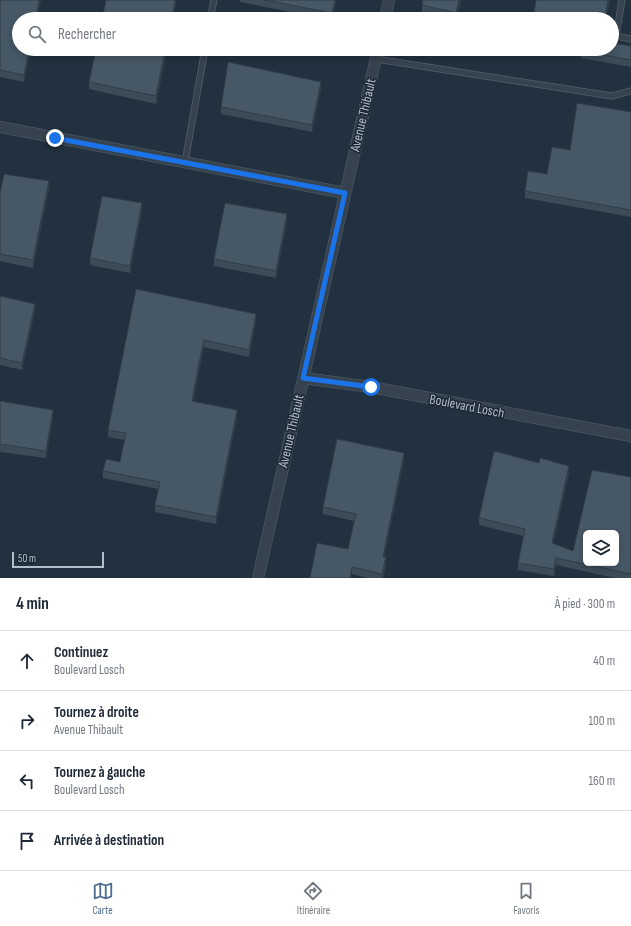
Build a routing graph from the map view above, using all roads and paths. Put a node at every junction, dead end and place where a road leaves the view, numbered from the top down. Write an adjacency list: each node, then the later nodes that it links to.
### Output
1 (214, 0): 4 (lane)
2 (389, 0): 5 (street)
3 (622, 0): 6 (lane)
4 (211, 12)
5 (386, 12)
6 (619, 18)
7 (619, 37): 8 (lane)
8 (631, 39)
9 (204, 56): 14 (lane)
10 (377, 56): 15 (street, Avenue Thibault)
11 (388, 56): 12 (lane)
12 (631, 91)
13 (0, 127): 14 (street)
14 (185, 162): 15 (street)
15 (345, 193): 16 (street, Avenue Thibault)
16 (303, 378): 17 (street, Boulevard Losch); 18 (street, Avenue Thibault)
17 (631, 436)
18 (258, 578)

